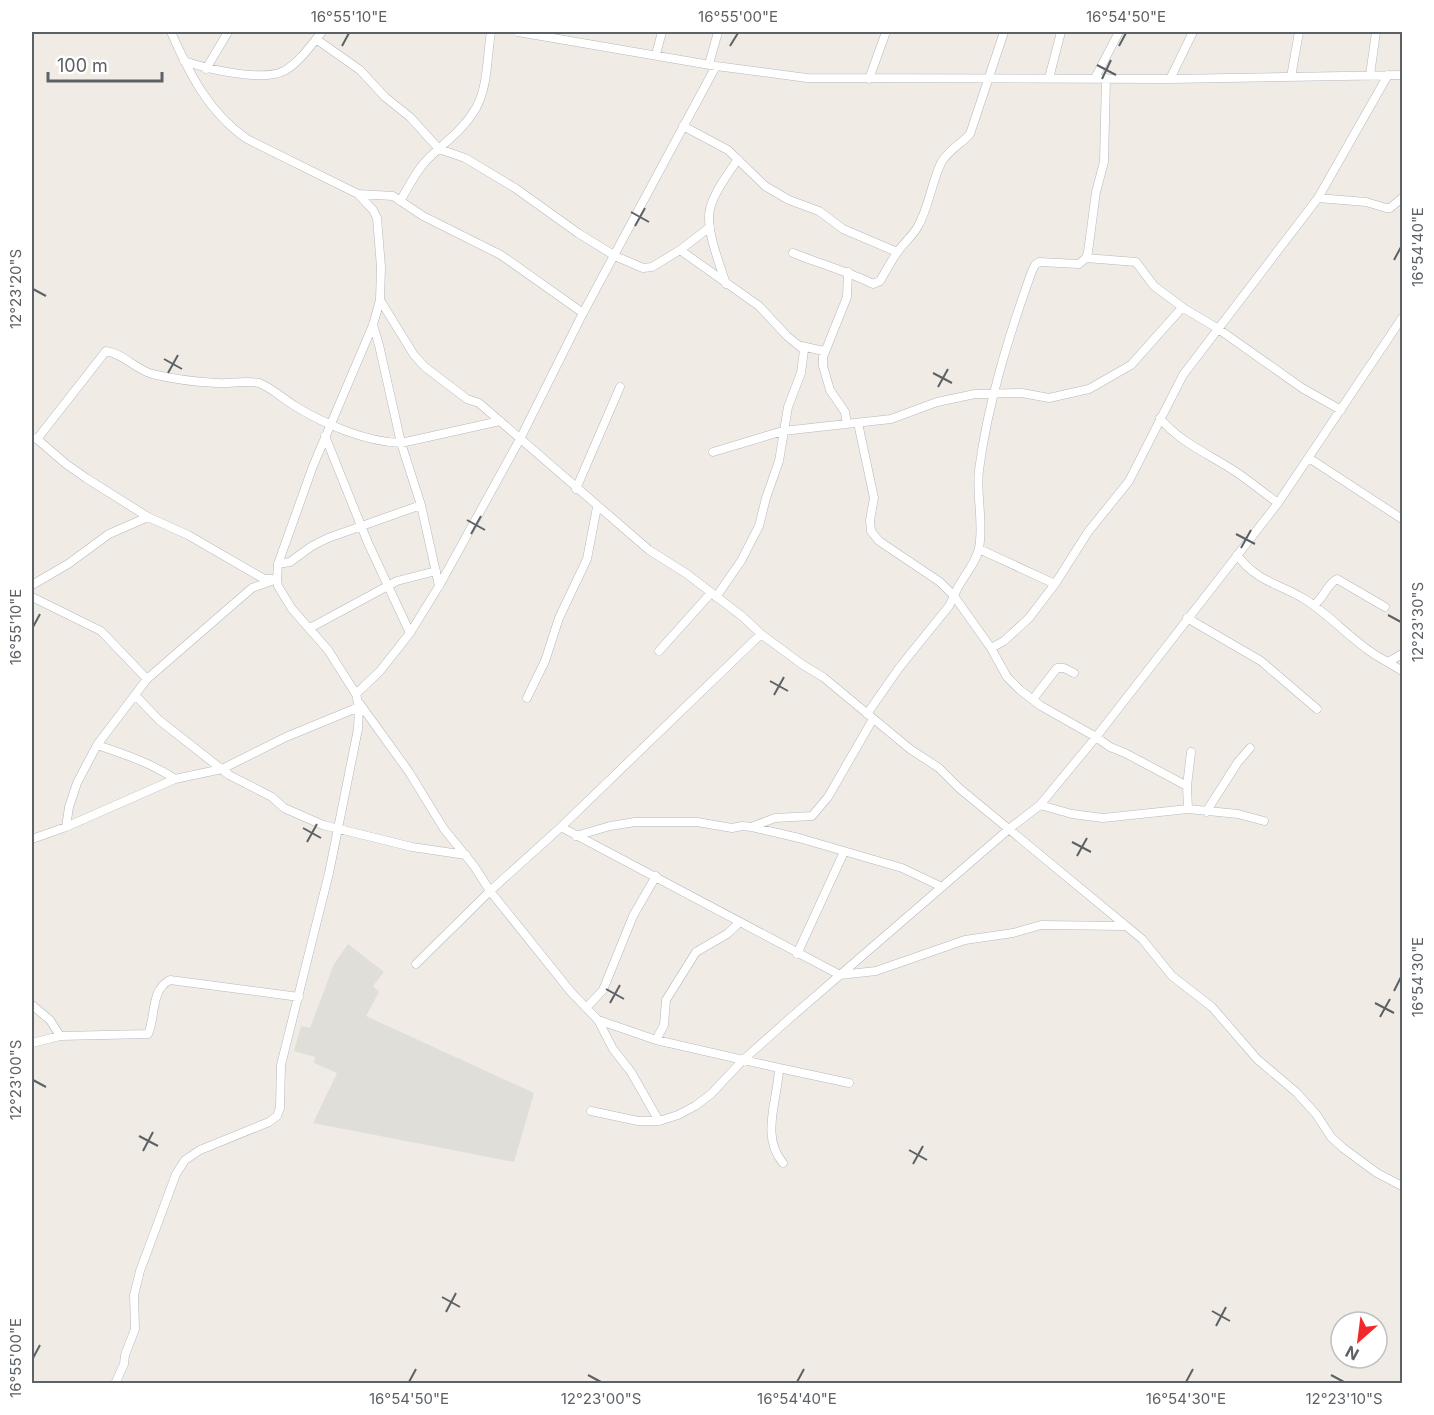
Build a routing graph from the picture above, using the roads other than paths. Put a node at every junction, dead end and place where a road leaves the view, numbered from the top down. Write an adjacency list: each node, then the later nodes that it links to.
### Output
1 (171, 32): 17 (street)
2 (228, 32): 19 (street)
3 (322, 32): 15 (street)
4 (491, 32): 31 (street)
5 (518, 32): 16 (street)
6 (662, 32): 16 (street)
7 (718, 32): 18 (street)
8 (886, 32): 27 (street)
9 (1004, 32): 29 (street)
10 (1061, 32): 24 (street)
11 (1119, 32): 25 (street)
12 (1192, 32): 28 (street)
13 (1299, 32): 23 (street)
14 (1376, 32): 20 (street)
15 (316, 39): 19 (street); 31 (street)
16 (656, 54): 18 (street)
17 (184, 61): 19 (street); 33 (street)
18 (712, 65): 27 (street); 30 (street)
19 (206, 69)
20 (1370, 75): 21 (street); 23 (street)
21 (1388, 75): 22 (street); 34 (street)
22 (1402, 75)
23 (1291, 77): 28 (street)
24 (1049, 78): 25 (street); 29 (street)
25 (1095, 78): 26 (street)
26 (1106, 78): 28 (street); 42 (street)
27 (869, 79): 29 (street)
28 (1170, 79)
29 (989, 80): 39 (street)
30 (683, 126): 32 (street); 41 (street)
31 (440, 149): 36 (street); 41 (street)
32 (738, 159): 37 (street); 39 (street)
33 (358, 194): 36 (street); 45 (street)
34 (1318, 198): 35 (street); 50 (street)
35 (1402, 198)
36 (400, 201): 47 (street)
37 (710, 227): 38 (street); 44 (street)
38 (680, 250): 41 (street); 44 (street)
39 (897, 252): 43 (street)
40 (793, 253): 43 (street)
41 (615, 256): 47 (street)
42 (1086, 258): 46 (street); 54 (street)
43 (848, 272): 52 (street)
44 (726, 284): 51 (street)
45 (380, 300): 49 (street); 57 (street)
46 (1185, 309): 50 (street); 54 (street)
47 (583, 313): 64 (street)
48 (1402, 318): 55 (street)
49 (373, 325): 58 (street); 65 (street)
50 (1217, 328): 55 (street); 56 (street)
51 (801, 346): 52 (street); 61 (street)
52 (824, 351): 60 (street)
53 (620, 387): 68 (street)
54 (994, 393): 59 (street); 75 (street)
55 (1341, 411): 67 (street)
56 (1160, 418): 69 (street); 80 (street)
57 (500, 422): 64 (street); 65 (street)
58 (331, 423): 62 (street); 63 (street); 65 (street)
59 (858, 423): 60 (street); 85 (street)
60 (847, 424): 61 (street)
61 (783, 431): 66 (street); 84 (street)
62 (326, 436): 74 (street); 77 (street)
63 (34, 439): 72 (street)
64 (520, 439): 68 (street); 83 (street)
65 (401, 443): 70 (street)
66 (712, 452)
67 (1309, 458): 69 (street); 73 (street)
68 (576, 489): 71 (street)
69 (1278, 503): 76 (street)
70 (421, 505): 74 (street); 78 (street)
71 (597, 507): 84 (street); 102 (street)
72 (148, 517): 79 (street); 81 (street)
73 (1402, 518)
74 (362, 527): 77 (street); 82 (street)
75 (979, 549): 80 (street); 85 (street)
76 (1237, 555): 87 (street); 89 (street)
77 (278, 564): 79 (street)
78 (436, 571): 82 (street); 83 (street)
79 (277, 579): 90 (street); 99 (street)
80 (1055, 584): 93 (street)
81 (32, 585)
82 (387, 586): 90 (street); 91 (street)
83 (439, 586): 91 (street)
84 (713, 595): 92 (street); 94 (street)
85 (954, 596): 93 (street); 106 (street)
86 (32, 597): 99 (street)
87 (1314, 605): 88 (street); 96 (street)
88 (1385, 607)
89 (1187, 618): 105 (street); 107 (street)
90 (310, 628): 100 (street)
91 (410, 633): 100 (street)
92 (760, 634): 106 (street); 119 (street)
93 (991, 648): 103 (street)
94 (659, 651)
95 (1402, 654): 96 (street)
96 (1388, 662): 97 (street)
97 (1402, 671)
98 (1074, 674): 103 (street)
99 (147, 679): 101 (street)
100 (356, 694): 104 (street)
101 (135, 695): 108 (street); 111 (street)
102 (527, 699)
103 (1033, 699): 107 (street)
104 (359, 705): 111 (street); 121 (street); 126 (street)
105 (1317, 709)
106 (870, 716): 120 (street); 122 (street)
107 (1096, 737): 113 (street); 114 (street)
108 (97, 745): 112 (street); 118 (street)
109 (1250, 748): 116 (street)
110 (1191, 752): 113 (street)
111 (222, 769): 112 (street); 121 (street)
112 (175, 779): 118 (street)
113 (1187, 786): 115 (street)
114 (1040, 805): 115 (street); 122 (street)
115 (1188, 809): 116 (street)
116 (1206, 812): 117 (street)
117 (1264, 821)
118 (66, 827): 124 (street)
119 (561, 827): 123 (street); 129 (street)
120 (752, 827): 123 (street); 125 (street)
121 (338, 828): 126 (street); 135 (street)
122 (1009, 829): 128 (street); 131 (street)
123 (576, 836): 127 (street)
124 (32, 839)
125 (844, 852): 128 (street); 132 (street)
126 (466, 855): 129 (street)
127 (656, 876): 130 (street); 137 (street)
128 (942, 887): 134 (street)
129 (490, 891): 133 (street); 137 (street)
130 (739, 923): 132 (street); 140 (street)
131 (1124, 926): 134 (street); 149 (street)
132 (797, 954): 134 (street)
133 (416, 964)
134 (840, 975): 143 (street)
135 (299, 997): 139 (street); 150 (street)
136 (32, 1005): 139 (street)
137 (586, 1008): 138 (street)
138 (598, 1020): 140 (street); 147 (street)
139 (60, 1036): 141 (street)
140 (656, 1040): 143 (street)
141 (35, 1042): 142 (street)
142 (32, 1050)
143 (743, 1060): 144 (street); 147 (street)
144 (779, 1068): 145 (street); 148 (street)
145 (849, 1083)
146 (591, 1111): 147 (street)
147 (659, 1120)
148 (783, 1163)
149 (1402, 1186)
150 (115, 1383)

